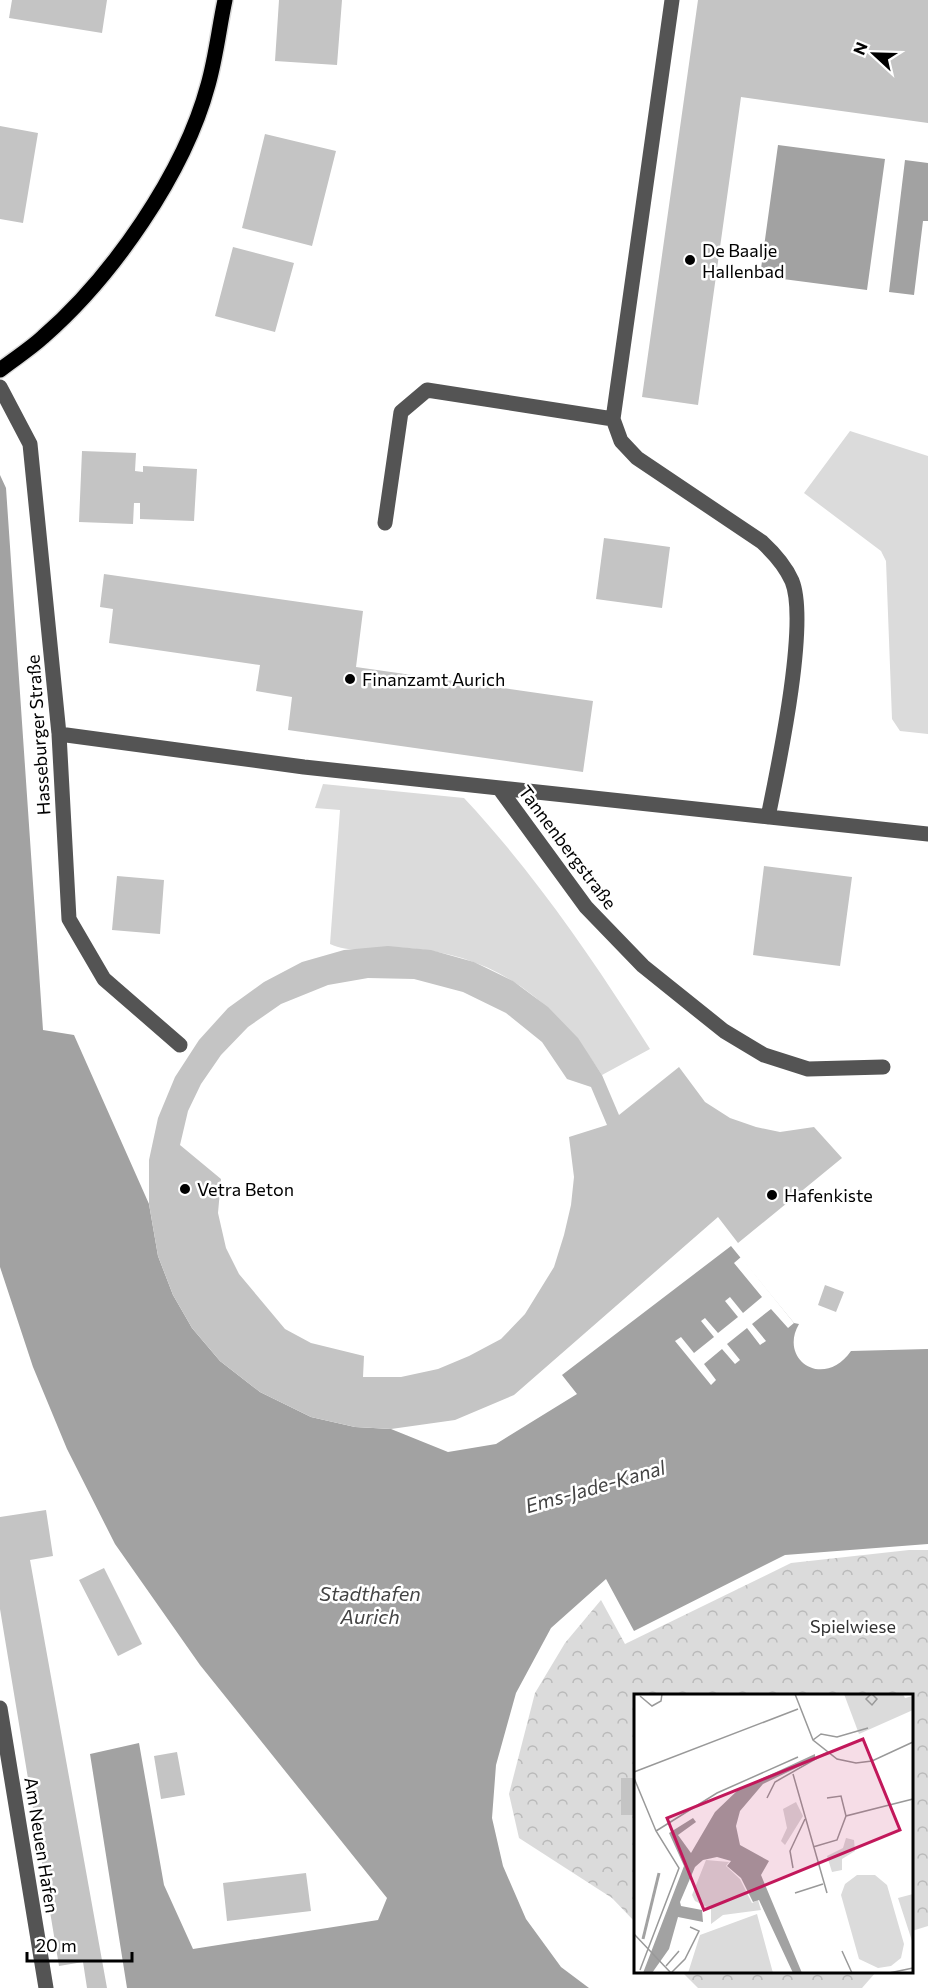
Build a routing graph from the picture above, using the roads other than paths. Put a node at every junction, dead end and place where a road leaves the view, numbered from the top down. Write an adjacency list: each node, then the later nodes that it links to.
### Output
1 (225, 0): 3 (main road)
2 (672, 0): 5 (street)
3 (0, 370)
4 (0, 387): 7 (street, Hasseburger Straße)
5 (613, 419): 6 (street); 9 (street)
6 (385, 524)
7 (59, 734): 8 (street, Tannenbergstraße); 11 (street, Hasseburger Straße)
8 (499, 788): 9 (street, Tannenbergstraße); 12 (street, Tannenbergstraße)
9 (768, 817): 10 (street, Tannenbergstraße)
10 (928, 834)
11 (180, 1045)
12 (883, 1067)
13 (0, 1708): 14 (street, Am Neuen Hafen)
14 (46, 1988)

